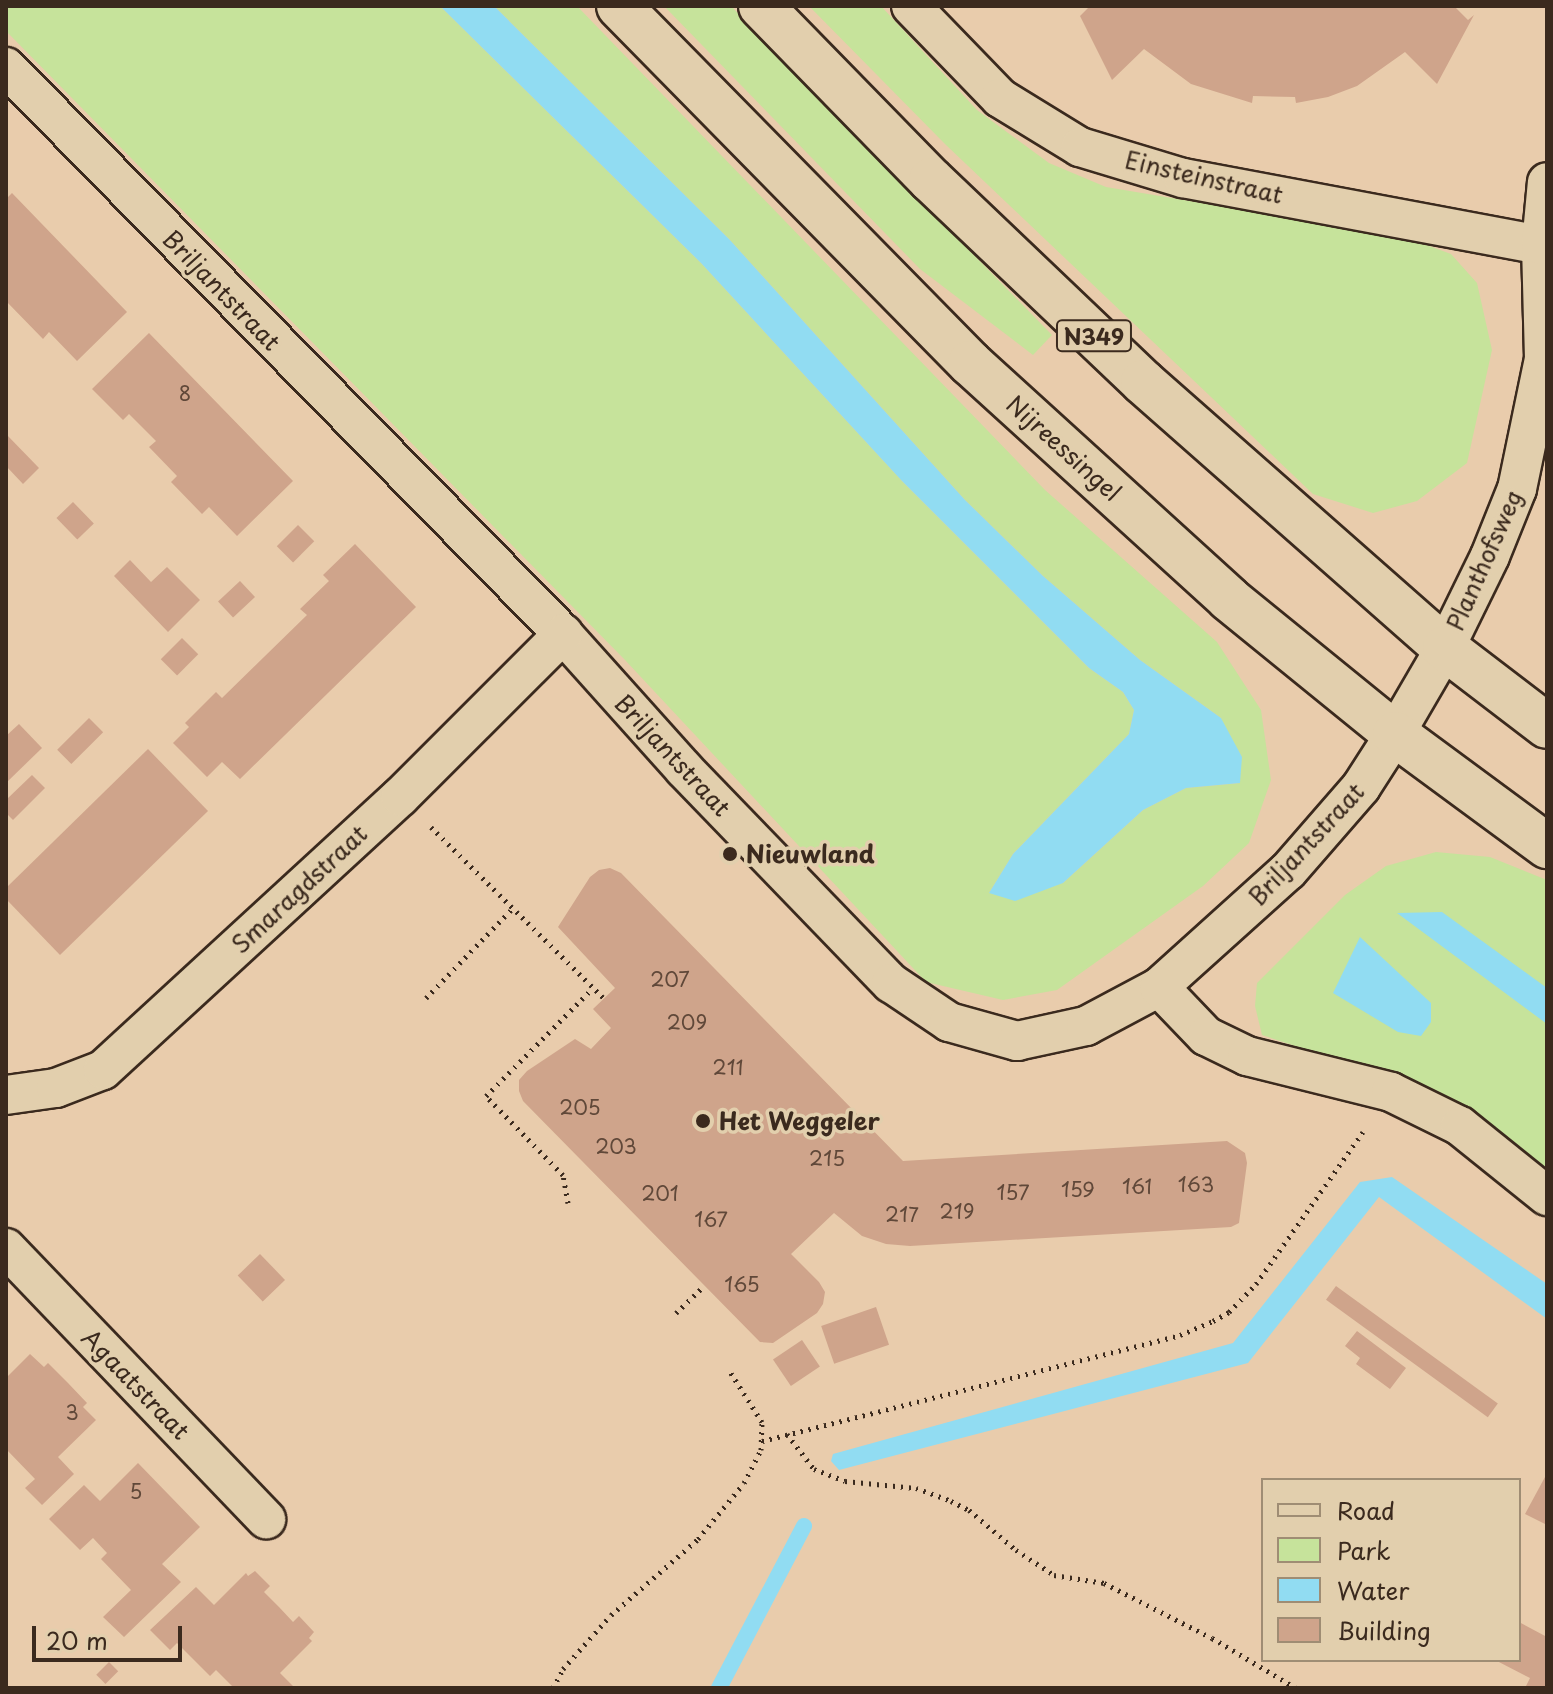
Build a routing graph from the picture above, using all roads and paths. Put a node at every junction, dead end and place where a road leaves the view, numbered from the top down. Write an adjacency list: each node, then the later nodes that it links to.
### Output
1 (619, 6): 10 (main road, Nijreessingel)
2 (761, 6): 8 (main road, N349)
3 (911, 6): 6 (street, Einsteinstraat)
4 (6, 67): 7 (street, Briljantstraat)
5 (1547, 182): 6 (street, Planthofsweg)
6 (1544, 246): 8 (street, Planthofsweg)
7 (563, 634): 11 (street, Smaragdstraat); 14 (street, Briljantstraat)
8 (1445, 648): 9 (main road, N349); 10 (street, Planthofsweg)
9 (1547, 726)
10 (1395, 734): 12 (main road, Nijreessingel); 14 (street, Briljantstraat)
11 (400, 797): 13 (path); 19 (street, Smaragdstraat)
12 (1547, 846)
13 (513, 908): 15 (path); 16 (path)
14 (1159, 987): 18 (street)
15 (592, 989): 17 (path); 21 (path)
16 (426, 998)
17 (604, 998)
18 (1391, 1092): 20 (street); 26 (path)
19 (6, 1095)
20 (1547, 1196)
21 (568, 1203)
22 (6, 1248): 28 (street, Agaatstraat)
23 (704, 1286): 24 (path)
24 (676, 1313)
25 (729, 1370): 27 (path)
26 (787, 1434): 27 (path); 30 (path)
27 (762, 1441): 29 (path)
28 (266, 1519)
29 (553, 1688)
30 (1296, 1688)

